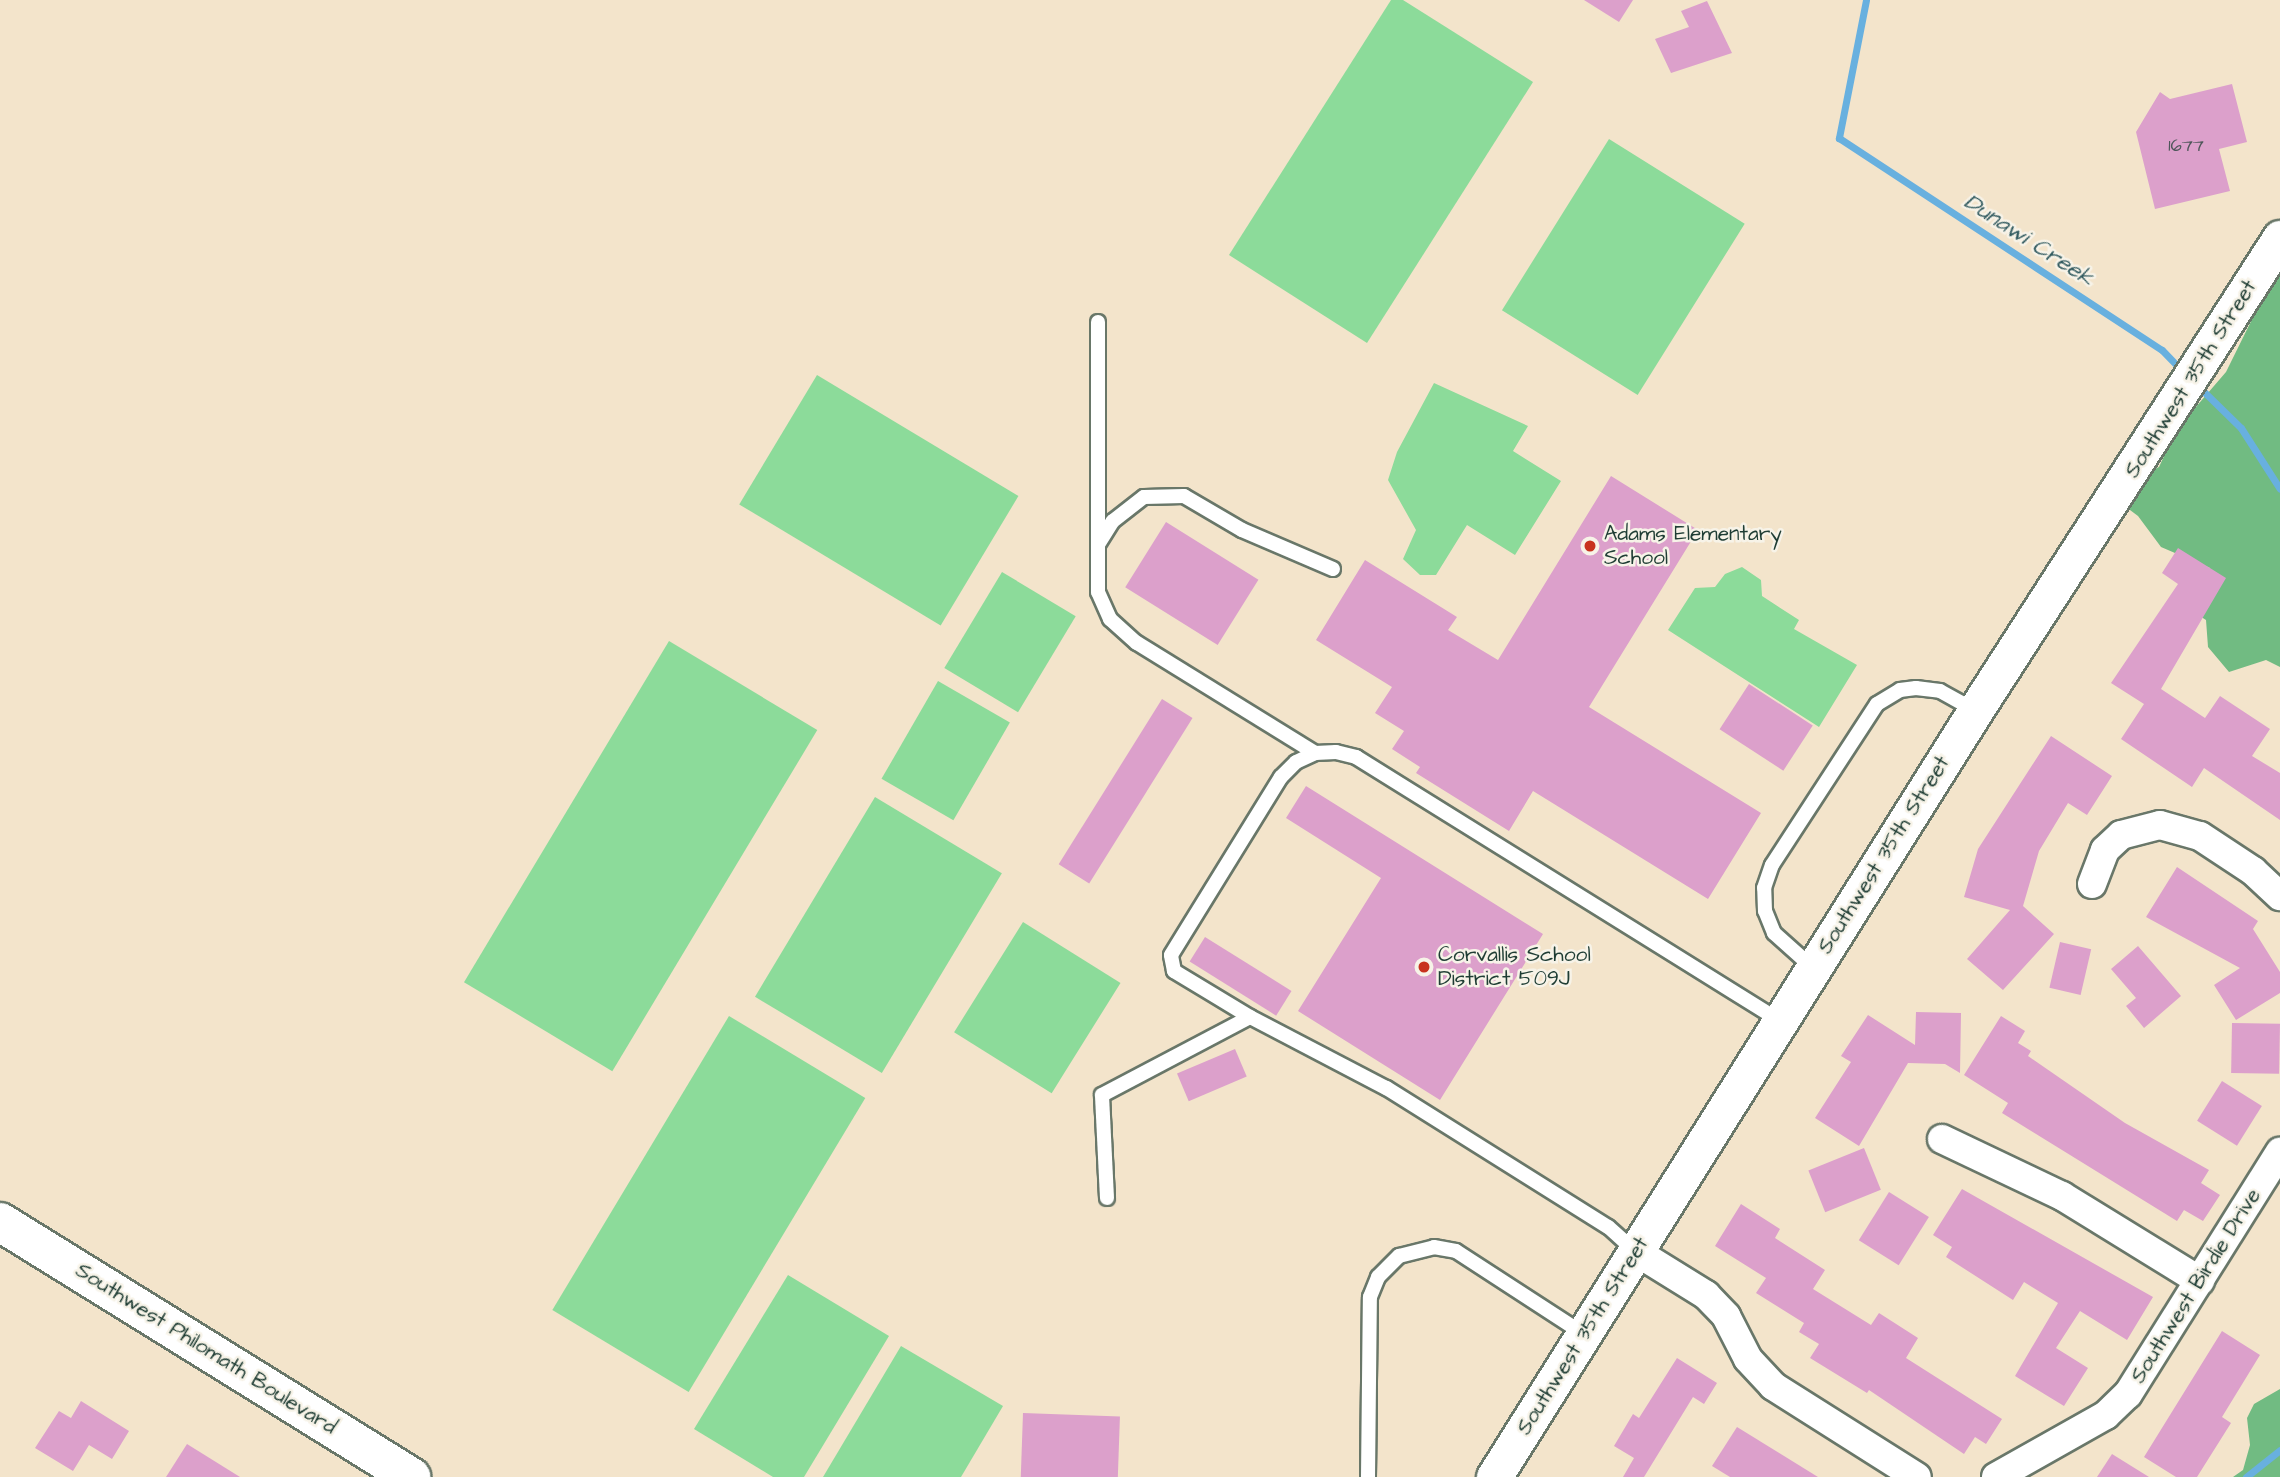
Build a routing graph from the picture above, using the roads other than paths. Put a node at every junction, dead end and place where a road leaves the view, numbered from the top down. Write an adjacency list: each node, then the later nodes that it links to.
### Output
1 (2280, 238): 5 (street, Southwest 35th Street)
2 (1098, 322): 3 (lane)
3 (1098, 545): 4 (lane); 6 (lane)
4 (1333, 569)
5 (1975, 711): 9 (street, Southwest 35th Street); 9 (lane)
6 (1315, 753): 10 (lane); 11 (lane)
7 (2092, 884): 8 (street)
8 (2280, 896)
9 (1812, 968): 11 (street, Southwest 35th Street)
10 (1250, 1017): 14 (lane); 16 (lane)
11 (1779, 1020): 16 (street, Southwest 35th Street)
12 (1942, 1139): 17 (street)
13 (2280, 1152): 17 (street, Southwest Birdie Drive)
14 (1107, 1198)
15 (0, 1222): 19 (highway, Southwest Philomath Boulevard)
16 (1635, 1251): 18 (street, Southwest 35th Street); 22 (street)
17 (2200, 1281): 23 (street, Southwest Birdie Drive)
18 (1584, 1334): 20 (lane); 21 (street, Southwest 35th Street)
19 (411, 1477)
20 (1368, 1477)
21 (1494, 1477)
22 (1917, 1477)
23 (1996, 1477)

